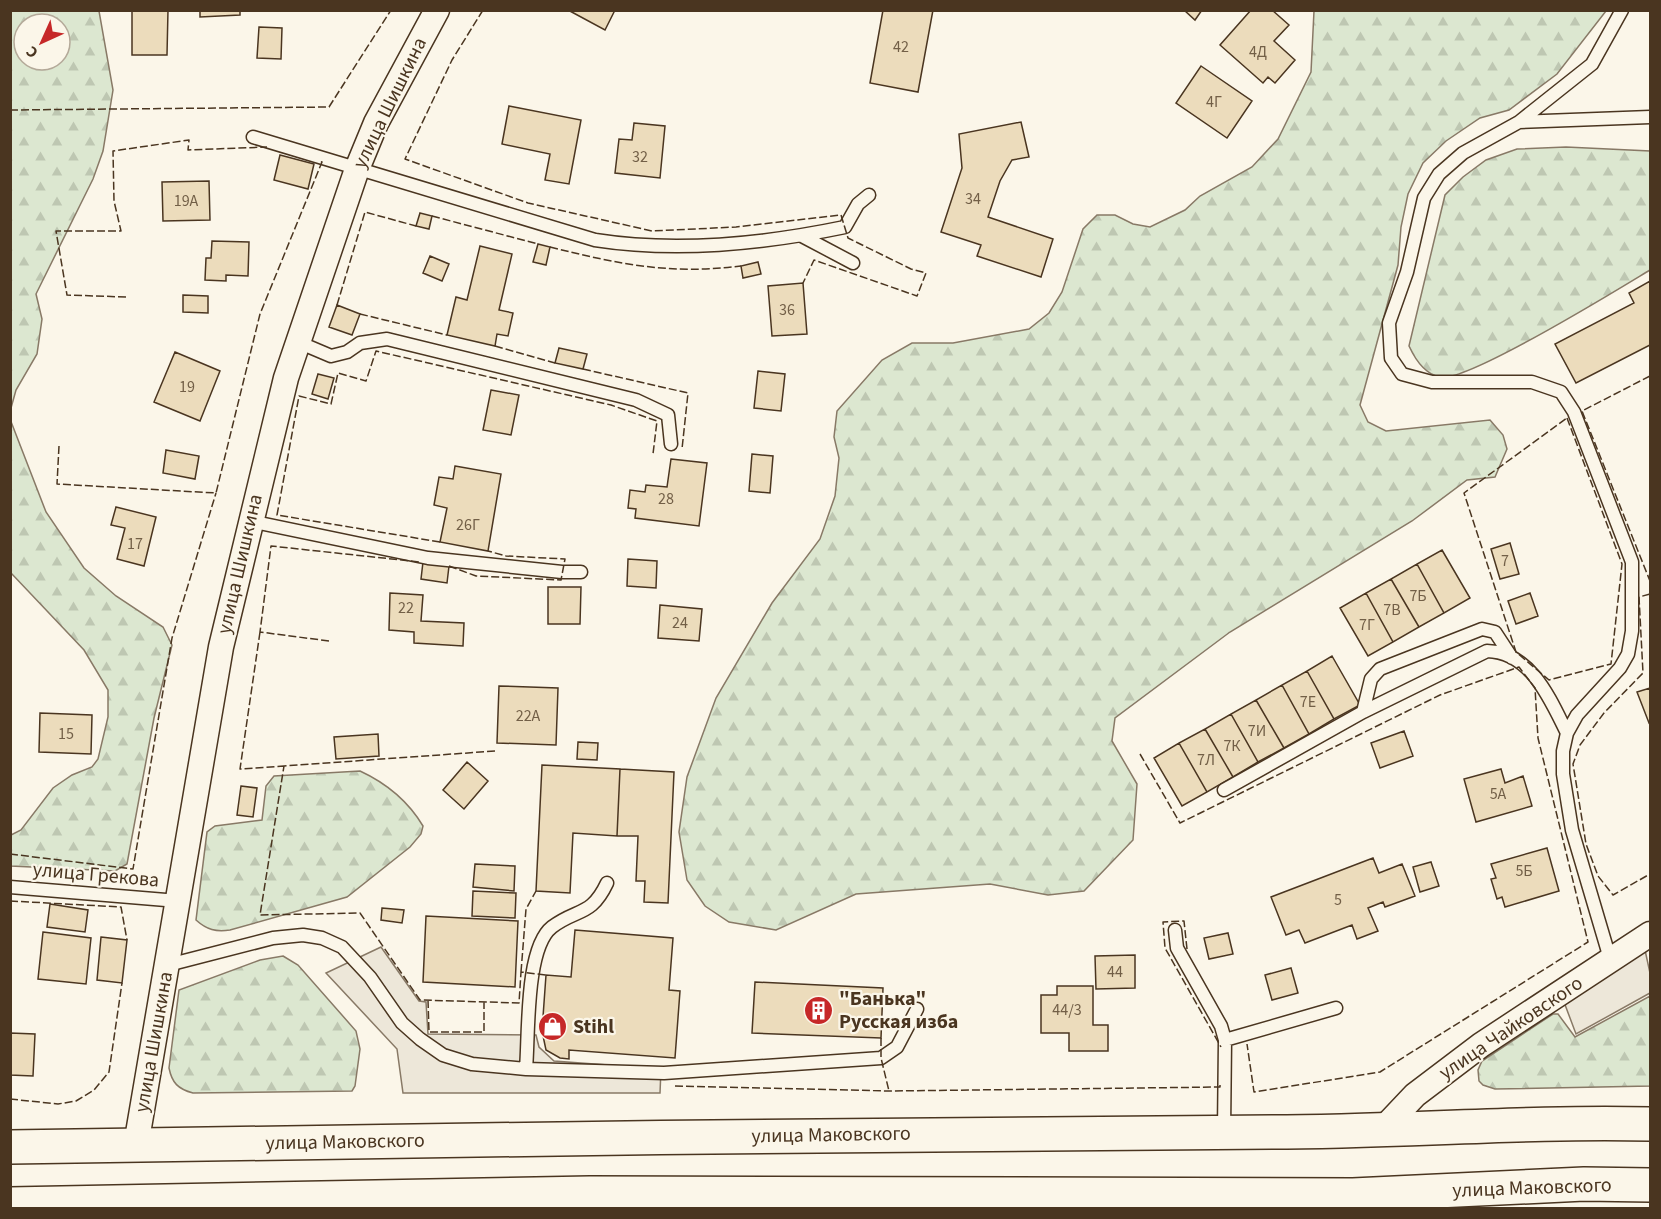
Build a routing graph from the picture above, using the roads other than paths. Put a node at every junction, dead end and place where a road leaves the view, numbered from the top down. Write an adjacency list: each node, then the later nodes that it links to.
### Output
1 (437, 10): 6 (street, улица Шишкина)
2 (1622, 10): 4 (lane)
3 (1650, 117): 4 (lane)
4 (1520, 122): 16 (lane)
5 (253, 137): 6 (lane)
6 (357, 168): 8 (lane); 10 (street, улица Шишкина)
7 (868, 195): 8 (lane)
8 (802, 236): 9 (lane)
9 (853, 263)
10 (298, 342): 11 (lane); 12 (street, улица Шишкина)
11 (671, 444)
12 (250, 521): 13 (lane); 20 (street, улица Шишкина)
13 (581, 572)
14 (1512, 658): 15 (lane); 15 (lane); 16 (lane)
15 (1363, 712): 17 (lane)
16 (1567, 733): 23 (lane)
17 (1224, 790)
18 (607, 883): 28 (lane)
19 (10, 887): 20 (lane, улица Грекова)
20 (178, 901): 24 (street, улица Шишкина)
21 (1175, 930): 27 (lane)
22 (1650, 934): 23 (street, улица Чайковского)
23 (1611, 962): 31 (street, улица Чайковского)
24 (168, 965): 28 (lane); 32 (street, улица Шишкина)
25 (1336, 1008): 27 (lane)
26 (917, 1009): 28 (lane)
27 (1225, 1040): 30 (lane)
28 (526, 1069)
29 (1650, 1124): 31 (highway, улица Маковского)
30 (1224, 1132): 31 (highway, улица Маковского); 32 (highway, улица Маковского)
31 (1380, 1132)
32 (136, 1145): 33 (highway, улица Маковского)
33 (10, 1147)
34 (1650, 1185): 35 (highway, улица Маковского)
35 (1347, 1202): 37 (highway, улица Маковского)
36 (10, 1203): 37 (highway, улица Маковского)
37 (101, 1205)

